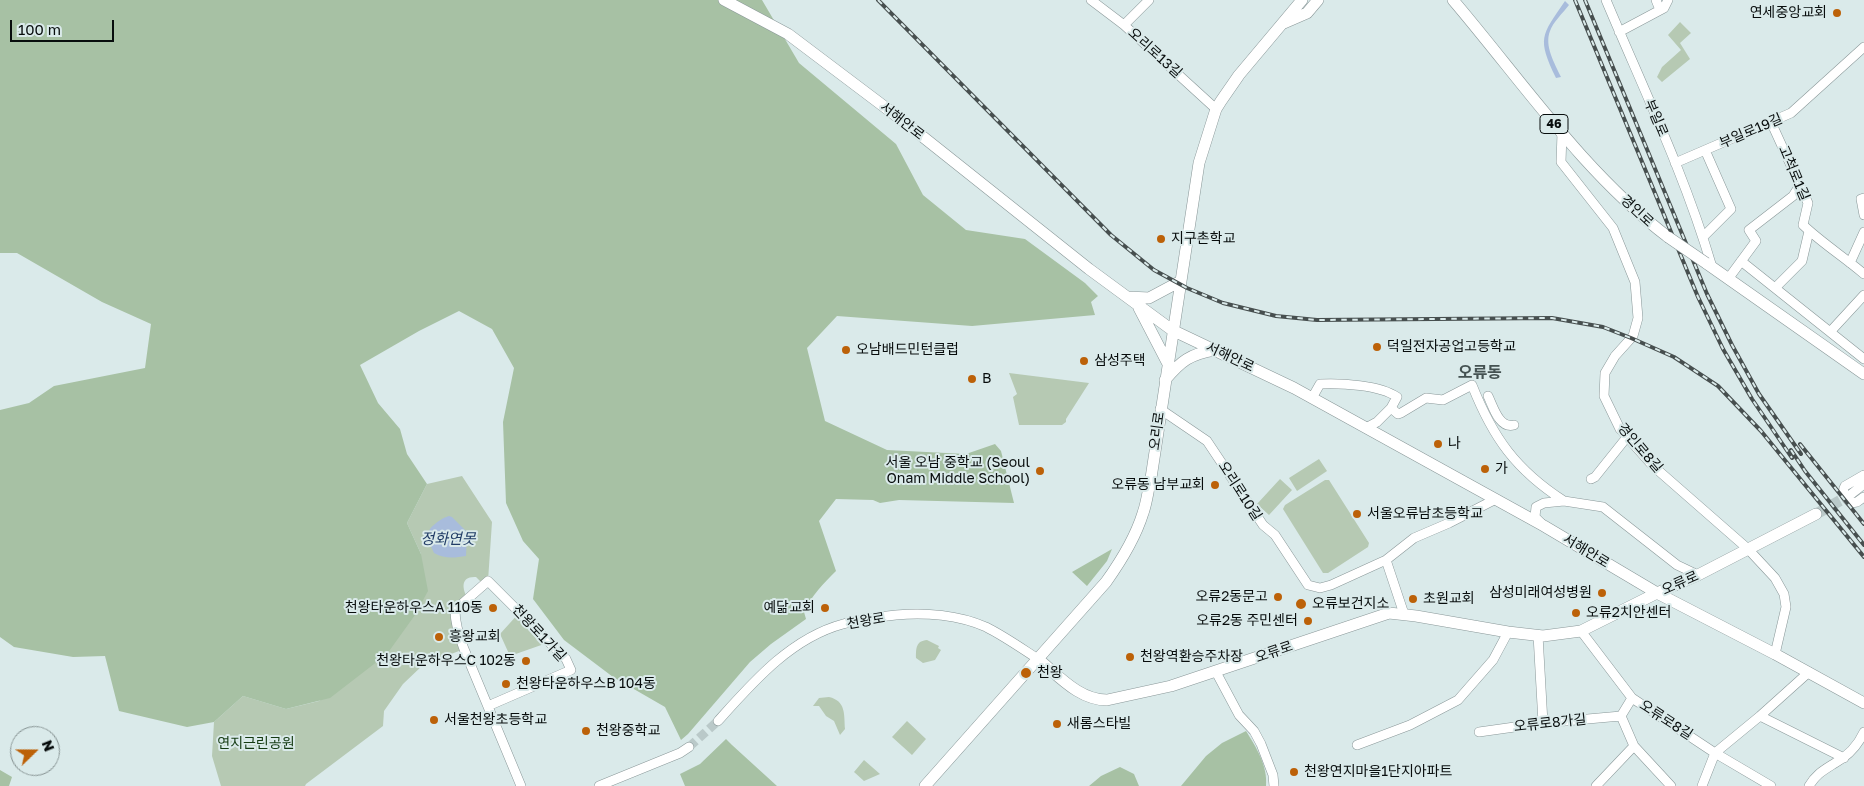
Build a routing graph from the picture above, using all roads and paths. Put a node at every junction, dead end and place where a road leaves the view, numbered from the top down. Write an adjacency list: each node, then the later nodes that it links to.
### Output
1 (724, 0): 35 (main road, 서해안로)
2 (1091, 0): 13 (street, 오리로13길)
3 (1149, 0): 13 (street)
4 (1290, 0): 12 (main road, 오리로)
5 (1302, 0): 12 (main road, 오리로)
6 (1318, 0): 12 (main road, 오리로)
7 (1453, 0): 18 (main road, 경인로 / 46)
8 (1606, 0): 14 (street, 부일로)
9 (1656, 0): 11 (street)
10 (1668, 0): 11 (street)
11 (1660, 10): 14 (street)
12 (1280, 24): 16 (main road, 오리로)
13 (1124, 25): 16 (street, 오리로13길)
14 (1619, 32): 20 (street, 부일로)
15 (1864, 47): 17 (street, 부일로19길)
16 (1216, 109): 32 (main road, 오리로)
17 (1771, 122): 19 (street, 부일로19길); 21 (street, 고척로1길)
18 (1562, 133): 29 (main road, 경인로 / 46, bridge); 50 (street, 경인로8길)
19 (1706, 150): 20 (street, 부일로19길); 26 (street)
20 (1675, 163): 26 (street, 부일로)
21 (1800, 185): 24 (street, 고척로1길); 27 (street)
22 (1864, 198): 23 (street)
23 (1864, 215)
24 (1809, 230): 28 (street); 33 (street)
25 (1864, 232): 28 (street)
26 (1703, 237): 29 (street, 부일로)
27 (1741, 261): 31 (street); 33 (street)
28 (1850, 263): 30 (street)
29 (1709, 265): 31 (main road, 경인로 / 46)
30 (1864, 274)
31 (1728, 279): 42 (main road, 경인로 / 46)
32 (1180, 282): 35 (main road); 37 (main road, 오리로)
33 (1775, 288): 38 (street)
34 (1864, 295): 38 (street)
35 (1127, 297): 36 (main road, 서해안로)
36 (1138, 305): 37 (main road, 서해안로); 41 (main road)
37 (1172, 330): 39 (main road, 서해안로); 41 (main road, 오리로)
38 (1830, 332): 40 (street)
39 (1215, 350): 43 (main road); 45 (main road, 서해안로)
40 (1864, 359)
41 (1167, 362): 43 (main road, 오리로)
42 (1864, 374)
43 (1165, 380): 47 (main road, 오리로)
44 (1488, 396): 48 (street)
45 (1312, 398): 46 (street); 49 (main road, 서해안로)
46 (1391, 408): 49 (street); 57 (street)
47 (1160, 409): 61 (street, 오리로10길); 69 (main road, 오리로)
48 (1514, 425)
49 (1366, 428): 56 (main road, 서해안로)
50 (1627, 437): 52 (street); 60 (street, 경인로8길)
51 (1864, 475): 55 (street)
52 (1591, 479)
53 (1864, 484): 54 (street)
54 (1850, 495)
55 (1864, 497)
56 (1496, 499): 59 (main road, 서해안로); 61 (street)
57 (1564, 501): 59 (street); 62 (street)
58 (1816, 514): 60 (main road, 오류로)
59 (1544, 526): 63 (main road, 서해안로)
60 (1748, 550): 62 (main road, 오류로); 68 (street)
61 (1386, 560): 64 (street)
62 (1698, 576): 63 (main road, 오류로)
63 (1657, 593): 66 (main road, 오류로); 68 (main road, 서해안로)
64 (1404, 614): 65 (main road, 오류로); 70 (main road, 오류로)
65 (1508, 632): 67 (main road, 오류로); 81 (street)
66 (1581, 632): 67 (main road, 오류로); 72 (street, 오류로8길)
67 (1538, 635): 78 (street)
68 (1775, 654): 71 (main road, 서해안로)
69 (1038, 659): 70 (main road, 오류로); 77 (street, 천왕로); 88 (main road, 오리로)
70 (1216, 672): 89 (street)
71 (1809, 672): 73 (main road, 서해안로); 76 (street)
72 (1632, 698): 75 (street); 84 (street, 오류로8길)
73 (1864, 704)
74 (488, 706): 74 (street, 천왕로1가길); 86 (street)
75 (1622, 716): 78 (street, 오류로8가길); 82 (street)
76 (1760, 716): 84 (street); 85 (street)
77 (718, 721)
78 (1543, 723): 79 (street, 오류로8가길)
79 (1479, 732)
80 (1864, 732): 85 (street)
81 (1357, 745)
82 (1634, 746): 90 (street); 91 (street)
83 (689, 747): 87 (street)
84 (1715, 753): 92 (street); 93 (street, 오류로8길)
85 (1844, 758): 94 (street)
86 (521, 786)
87 (599, 786)
88 (925, 786)
89 (1274, 786)
90 (1596, 786)
91 (1671, 786)
92 (1702, 786)
93 (1770, 786)
94 (1809, 786)

